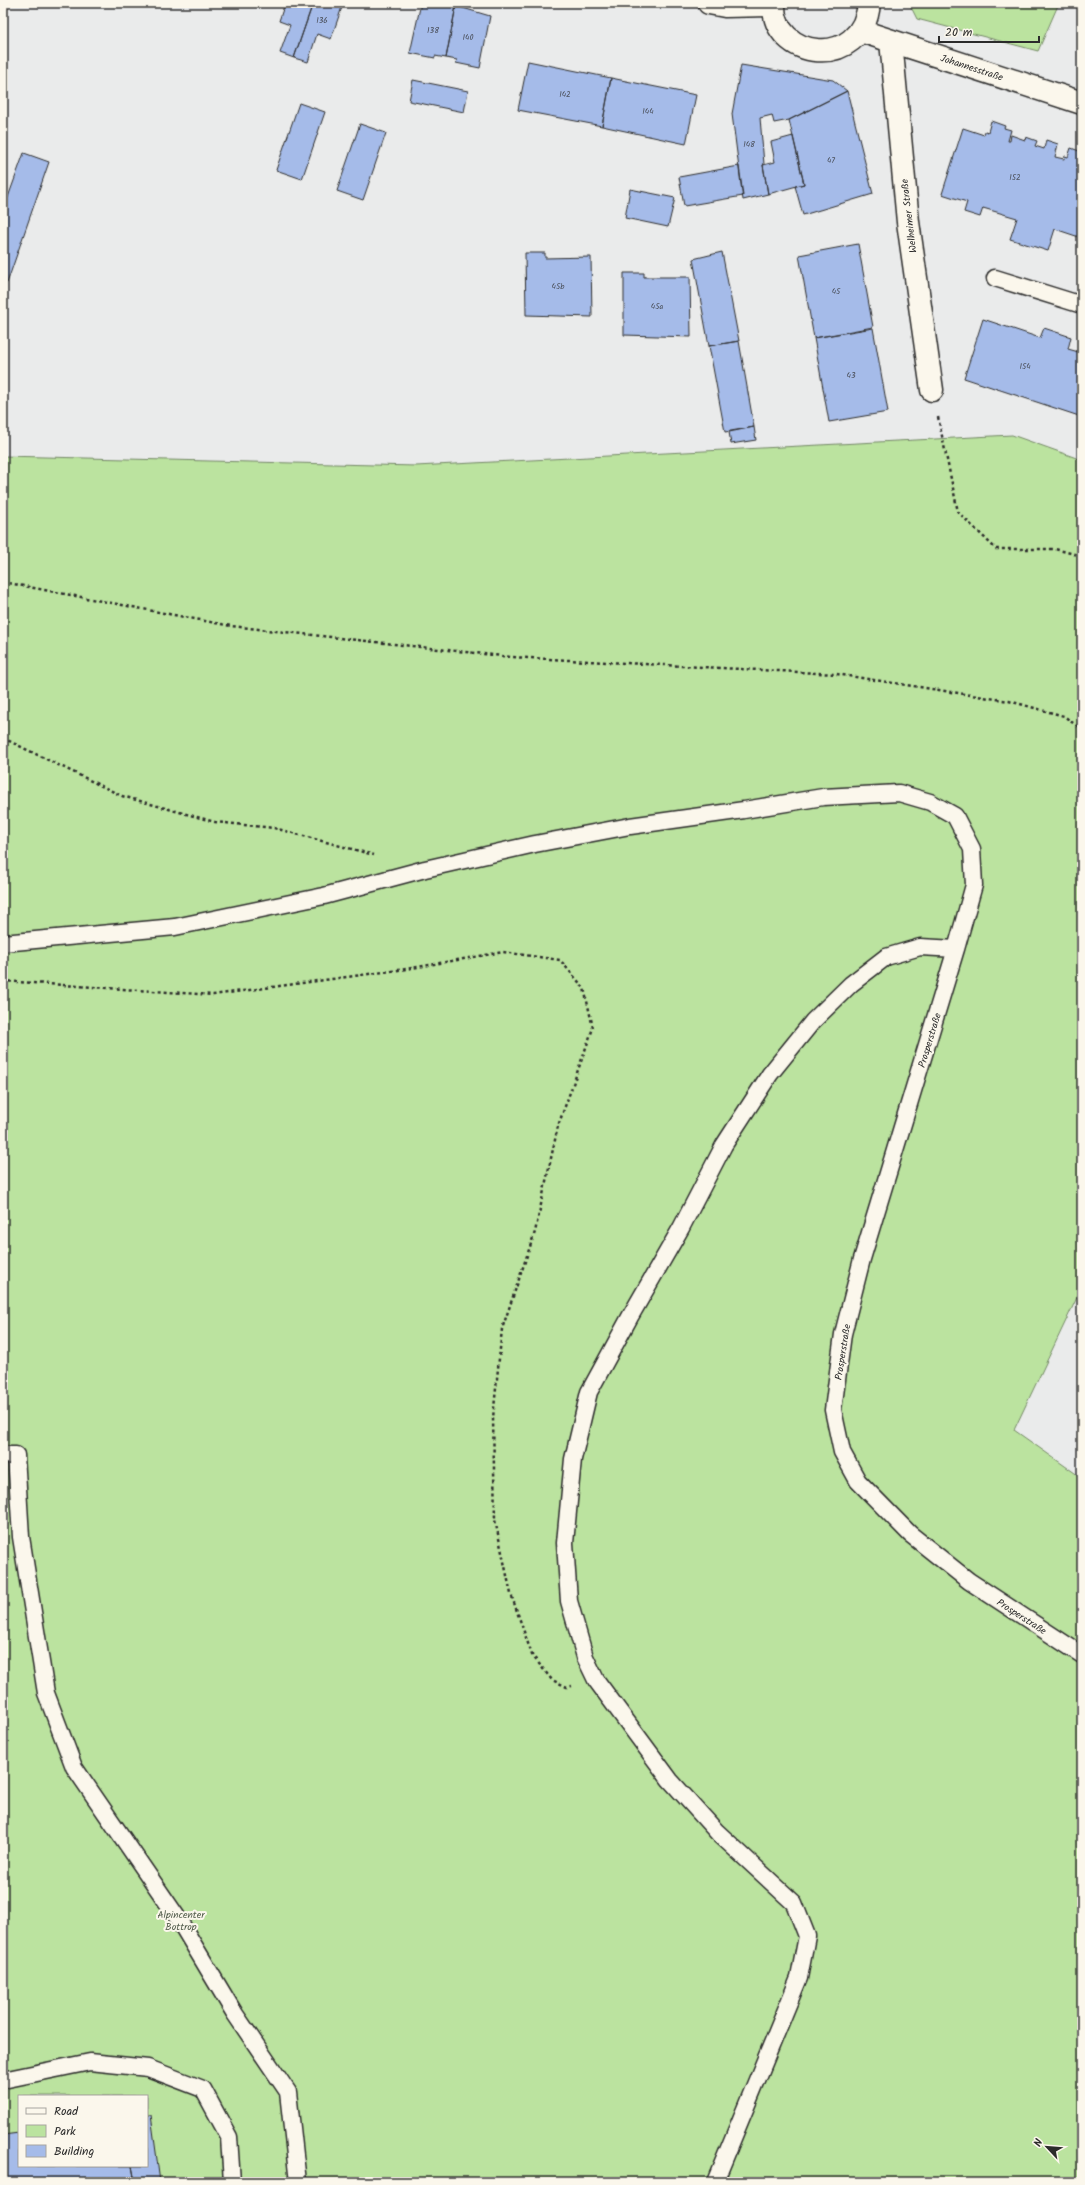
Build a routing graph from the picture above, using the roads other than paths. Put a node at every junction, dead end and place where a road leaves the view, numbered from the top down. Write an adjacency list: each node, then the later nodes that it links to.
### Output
1 (709, 3): 3 (street)
2 (870, 3): 4 (street)
3 (774, 4): 4 (street)
4 (861, 32): 5 (street, Johannesstraße)
5 (891, 41): 6 (street, Johannesstraße); 9 (street, Welheimer Straße)
6 (1082, 103)
7 (996, 278): 8 (lane)
8 (1082, 305)
9 (932, 390)
10 (3, 942): 11 (lane, Prosperstraße)
11 (956, 949): 13 (lane, Prosperstraße); 17 (lane)
12 (3, 1455): 16 (lane)
13 (1082, 1655)
14 (3, 2080): 15 (lane)
15 (232, 2182)
16 (298, 2182)
17 (716, 2182)

